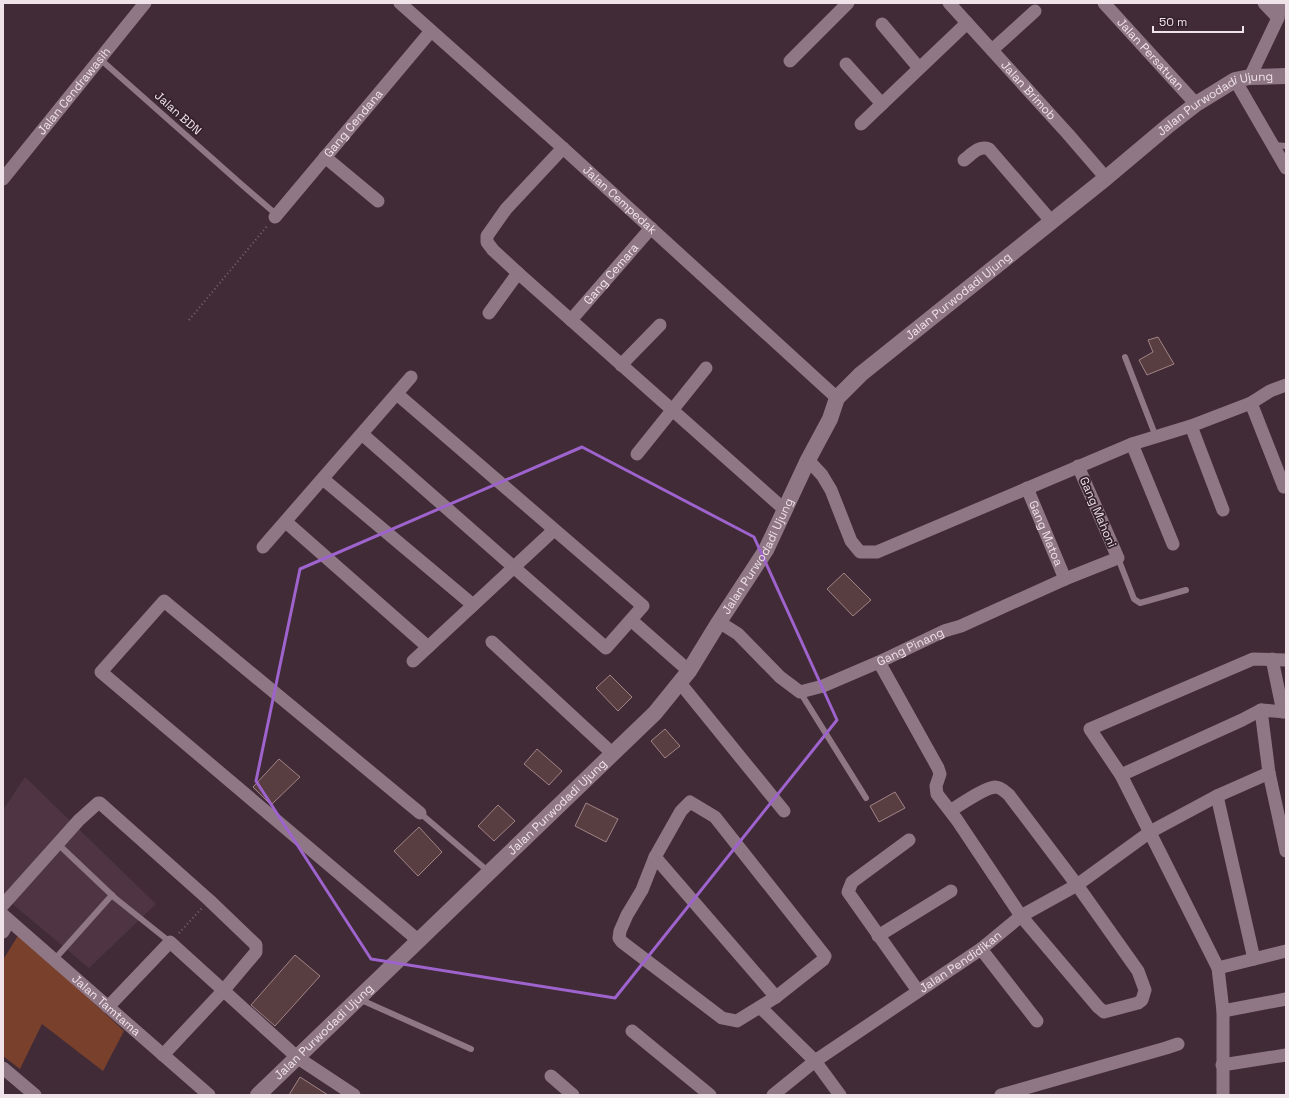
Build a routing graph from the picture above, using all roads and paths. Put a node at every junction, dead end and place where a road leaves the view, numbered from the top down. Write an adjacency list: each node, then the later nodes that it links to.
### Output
1 (145, 3): 14 (street, Jalan Cendrawasih)
2 (400, 3): 12 (street, Jalan Cempedak)
3 (848, 3): 15 (street)
4 (1104, 3): 21 (street, Jalan Persatuan)
5 (1264, 3): 9 (street)
6 (1280, 3): 9 (street)
7 (957, 6): 10 (street, Jalan Brimob)
8 (1035, 11): 13 (street)
9 (1278, 18): 19 (street)
10 (967, 22): 13 (street, Jalan Brimob); 17 (street)
11 (882, 24): 17 (street)
12 (431, 31): 25 (street, Jalan Cempedak); 26 (street, Gang Cendana)
13 (992, 50): 29 (street, Jalan Brimob)
14 (100, 59): 30 (street, Jalan Cendrawasih); 32 (lane, Jalan BDN)
15 (790, 61)
16 (846, 64): 20 (street)
17 (919, 68): 20 (street)
18 (1286, 76): 19 (street, Jalan Purwodadi Ujung)
19 (1242, 78): 21 (street, Jalan Purwodadi Ujung); 23 (street)
20 (882, 104): 22 (street)
21 (1196, 104): 29 (street, Jalan Purwodadi Ujung)
22 (861, 124)
23 (1273, 145): 24 (lane); 28 (street)
24 (1286, 146)
25 (563, 148): 34 (street, Jalan Cempedak); 35 (street)
26 (325, 157): 31 (street); 32 (street, Gang Cendana)
27 (964, 160): 33 (street)
28 (1286, 168)
29 (1106, 178): 33 (street, Jalan Purwodadi Ujung)
30 (3, 179)
31 (378, 201)
32 (276, 216): 37 (path)
33 (1052, 222): 46 (street, Jalan Purwodadi Ujung)
34 (651, 228): 38 (street, Gang Cemara); 46 (street, Jalan Cempedak)
35 (518, 273): 36 (street); 38 (street)
36 (489, 313)
37 (189, 320)
38 (571, 320): 41 (street)
39 (660, 325): 41 (street)
40 (1125, 357): 51 (lane)
41 (621, 365): 48 (street)
42 (706, 368): 48 (street)
43 (411, 377): 45 (street)
44 (1286, 385): 47 (street)
45 (396, 394): 50 (street); 62 (street)
46 (837, 398): 54 (street, Jalan Purwodadi Ujung)
47 (1252, 403): 49 (street); 57 (street)
48 (672, 411): 53 (street); 59 (street)
49 (1191, 426): 51 (street); 60 (street)
50 (362, 434): 56 (street); 66 (street)
51 (1156, 437): 52 (street)
52 (1132, 444): 55 (street); 63 (street)
53 (637, 454)
54 (808, 460): 58 (street); 59 (street, Jalan Purwodadi Ujung)
55 (1078, 466): 58 (street); 65 (street, Gang Mahoni)
56 (323, 479): 61 (street); 69 (street)
57 (1284, 487)
58 (1027, 488): 67 (street, Gang Matoa)
59 (785, 510): 71 (street, Jalan Purwodadi Ujung)
60 (1223, 510)
61 (286, 522): 64 (street); 73 (street)
62 (554, 530): 66 (street); 70 (street)
63 (1173, 544)
64 (263, 547)
65 (1118, 558): 67 (street, Gang Pinang); 68 (lane)
66 (514, 567): 69 (street); 70 (street)
67 (1065, 579): 77 (street, Gang Pinang)
68 (1186, 590)
69 (473, 605): 73 (street)
70 (631, 620): 78 (street)
71 (719, 622): 78 (street, Jalan Purwodadi Ujung); 79 (street)
72 (492, 642): 82 (street)
73 (428, 647): 76 (street)
74 (1272, 659): 75 (street); 81 (street); 84 (street)
75 (1286, 660)
76 (413, 661)
77 (878, 662): 79 (street, Gang Pinang); 88 (street)
78 (685, 677): 82 (street, Jalan Purwodadi Ujung); 87 (street)
79 (800, 692): 86 (lane)
80 (1261, 710): 81 (street); 83 (street); 84 (street)
81 (1285, 712)
82 (613, 754): 95 (street, Jalan Purwodadi Ujung)
83 (1269, 774): 85 (street, Jalan Pendidikan); 93 (street)
84 (1121, 775): 90 (street)
85 (1217, 796): 90 (street, Jalan Pendidikan); 108 (street)
86 (866, 798)
87 (784, 811)
88 (950, 812): 96 (street); 101 (street)
89 (420, 813): 95 (lane); 104 (street)
90 (1150, 832): 96 (street, Jalan Pendidikan); 110 (street)
91 (909, 840): 103 (street)
92 (58, 844): 98 (lane); 99 (street); 100 (street)
93 (1286, 851)
94 (655, 857): 113 (street); 113 (street); 117 (street)
95 (490, 873): 104 (street, Jalan Purwodadi Ujung)
96 (1077, 885): 101 (street, Jalan Pendidikan); 101 (street)
97 (951, 891): 103 (street)
98 (112, 895): 105 (lane); 109 (lane)
99 (209, 900): 105 (path); 111 (street)
100 (3, 905)
101 (1021, 916): 106 (street, Jalan Pendidikan)
102 (5, 923): 109 (street, Jalan Tamtama)
103 (878, 936): 112 (street)
104 (419, 941): 114 (street, Jalan Purwodadi Ujung)
105 (170, 942): 111 (street); 116 (street)
106 (981, 949): 112 (street, Jalan Pendidikan); 119 (street)
107 (1286, 951): 108 (street)
108 (1254, 959): 110 (street)
109 (54, 960): 116 (street, Jalan Tamtama)
110 (1218, 968): 118 (street)
111 (223, 991): 124 (street); 125 (street)
112 (918, 991): 126 (street, Jalan Pendidikan)
113 (776, 997): 117 (street)
114 (359, 999): 122 (lane); 125 (street, Jalan Purwodadi Ujung)
115 (1286, 999): 118 (street)
116 (108, 1007): 124 (street, Jalan Tamtama)
117 (760, 1007): 126 (street)
118 (1223, 1011): 127 (street)
119 (1037, 1021)
120 (632, 1031): 135 (street)
121 (1178, 1044): 138 (street)
122 (470, 1049)
123 (1286, 1054): 127 (street)
124 (163, 1055): 131 (street, Jalan Tamtama)
125 (298, 1058): 132 (street, Jalan Purwodadi Ujung); 133 (street)
126 (815, 1061): 136 (street, Jalan Pendidikan); 137 (street)
127 (1222, 1065): 139 (street)
128 (3, 1068): 130 (street)
129 (551, 1076): 134 (street)
130 (34, 1095)
131 (209, 1095)
132 (258, 1095)
133 (354, 1095)
134 (573, 1095)
135 (710, 1095)
136 (773, 1095)
137 (840, 1095)
138 (1001, 1095)
139 (1223, 1095)

